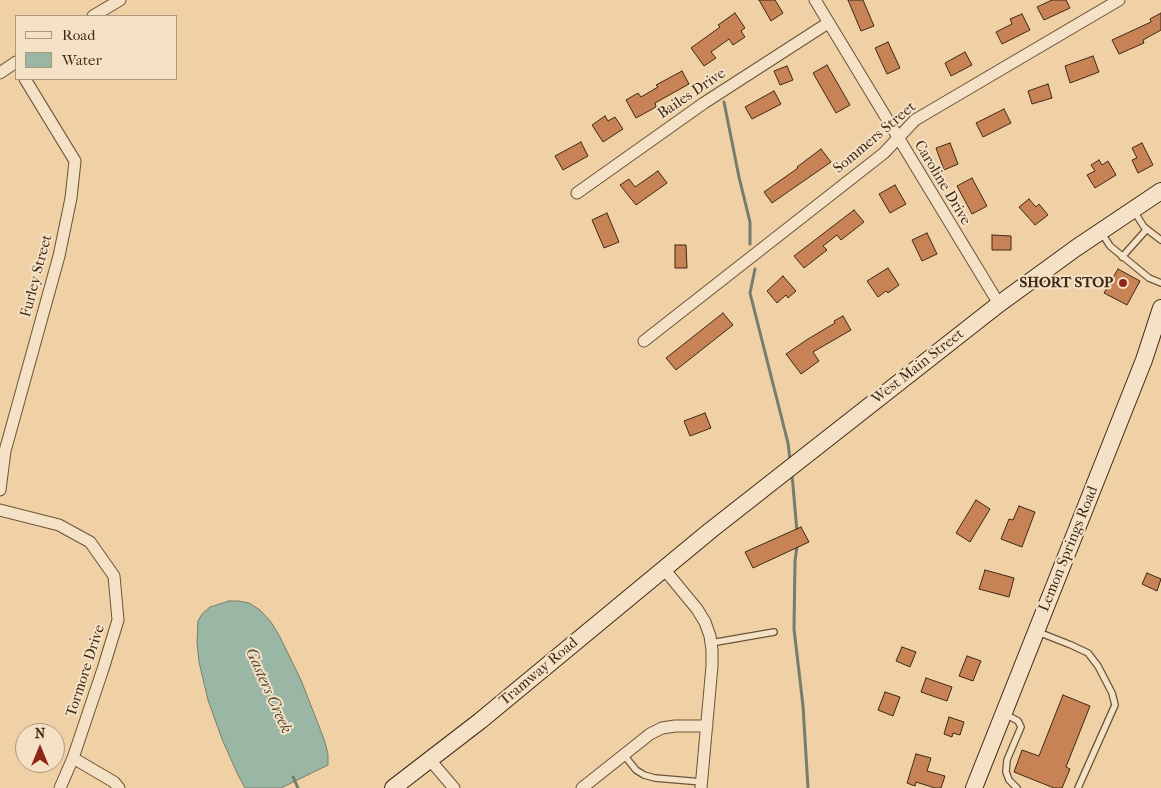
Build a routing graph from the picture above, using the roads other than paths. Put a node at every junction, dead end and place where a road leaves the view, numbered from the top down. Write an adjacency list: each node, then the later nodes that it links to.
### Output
1 (120, 0): 4 (street)
2 (814, 0): 5 (street, Caroline Drive)
3 (1119, 0): 9 (street, Sommers Street)
4 (95, 15)
5 (828, 23): 9 (street, Caroline Drive); 11 (street, Bailes Drive)
6 (15, 64): 7 (street)
7 (0, 73)
8 (26, 80): 21 (street, Furley Street)
9 (898, 138): 18 (street, Caroline Drive); 20 (street, Sommers Street)
10 (1161, 191): 12 (main road, West Main Street)
11 (576, 193)
12 (1133, 210): 13 (lane); 14 (main road, West Main Street)
13 (1147, 229): 15 (lane); 16 (lane)
14 (1101, 231): 16 (lane); 18 (main road, West Main Street)
15 (1161, 240)
16 (1122, 256): 17 (lane)
17 (1161, 283)
18 (999, 304): 24 (main road, West Main Street)
19 (1161, 308): 27 (main road, Lemon Springs Road)
20 (644, 341)
21 (2, 450): 22 (street, Furley Street)
22 (0, 490)
23 (0, 510): 32 (street, Tormore Drive)
24 (682, 553): 25 (main road, Tramway Road)
25 (664, 569): 28 (street); 33 (main road, Tramway Road)
26 (774, 632): 28 (lane)
27 (1036, 632): 29 (main road, Lemon Springs Road); 42 (lane)
28 (711, 642): 30 (street)
29 (1004, 713): 40 (main road, Lemon Springs Road); 41 (lane)
30 (707, 726): 31 (street); 34 (street)
31 (624, 755): 34 (lane); 39 (street)
32 (73, 758): 35 (street, Tormore Drive); 36 (street)
33 (430, 760): 37 (main road, Tramway Road); 38 (street)
34 (702, 785)
35 (60, 788)
36 (119, 788)
37 (394, 788)
38 (454, 788)
39 (582, 788)
40 (974, 788)
41 (1017, 788)
42 (1078, 788)

